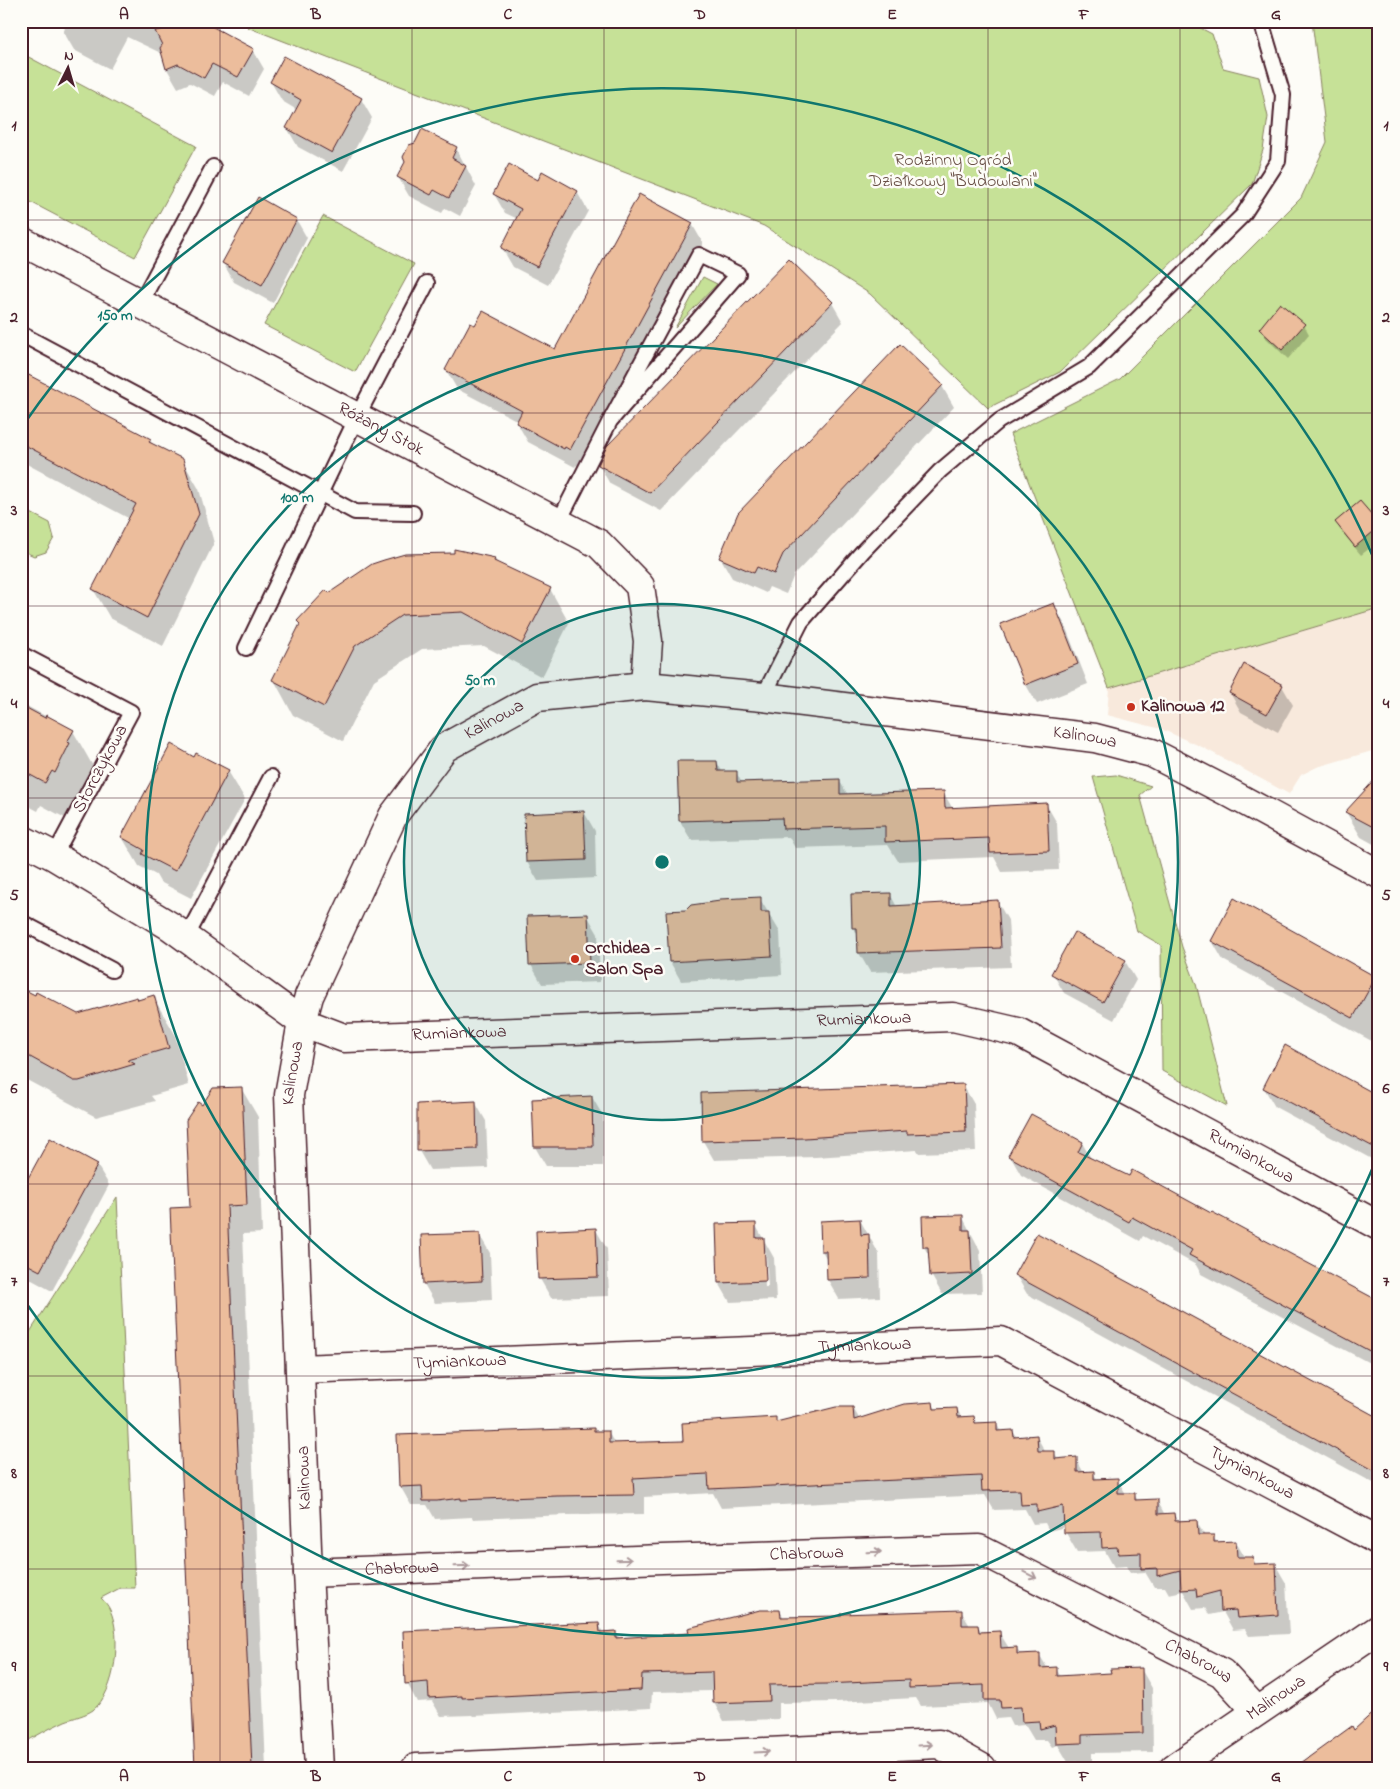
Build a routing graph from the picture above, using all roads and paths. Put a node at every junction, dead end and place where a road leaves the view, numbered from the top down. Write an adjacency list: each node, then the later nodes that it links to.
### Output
1 (1261, 21): 15 (lane)
2 (213, 167): 5 (lane)
3 (21, 240): 5 (street, Różany Stok)
4 (428, 283): 7 (lane)
5 (141, 302): 7 (street, Różany Stok)
6 (21, 334): 9 (lane)
7 (357, 417): 9 (lane); 11 (street, Różany Stok)
8 (610, 421): 8 (lane); 11 (lane)
9 (320, 494): 10 (lane); 12 (lane)
10 (413, 514)
11 (558, 523): 14 (street, Różany Stok)
12 (246, 648)
13 (21, 654): 18 (lane, Storczykowa)
14 (645, 686): 15 (street, Kalinowa); 23 (street, Kalinowa)
15 (763, 697): 19 (street, Kalinowa)
16 (271, 777): 21 (lane)
17 (21, 839): 18 (street)
18 (54, 856): 21 (street)
19 (1379, 874)
20 (21, 922): 22 (lane)
21 (186, 938): 23 (street)
22 (112, 970)
23 (302, 1022): 24 (street, Rumiankowa); 25 (street, Kalinowa)
24 (1379, 1226)
25 (300, 1369): 26 (street, Tymiankowa); 27 (street, Kalinowa)
26 (1379, 1541)
27 (308, 1573): 29 (street, Chabrowa, one-way to 29); 30 (street, Kalinowa)
28 (1379, 1630): 29 (street, Malinowa)
29 (1257, 1711): 33 (street, Malinowa)
30 (319, 1768)
31 (416, 1768): 32 (street, one-way to 32)
32 (982, 1768)
33 (1174, 1768)

